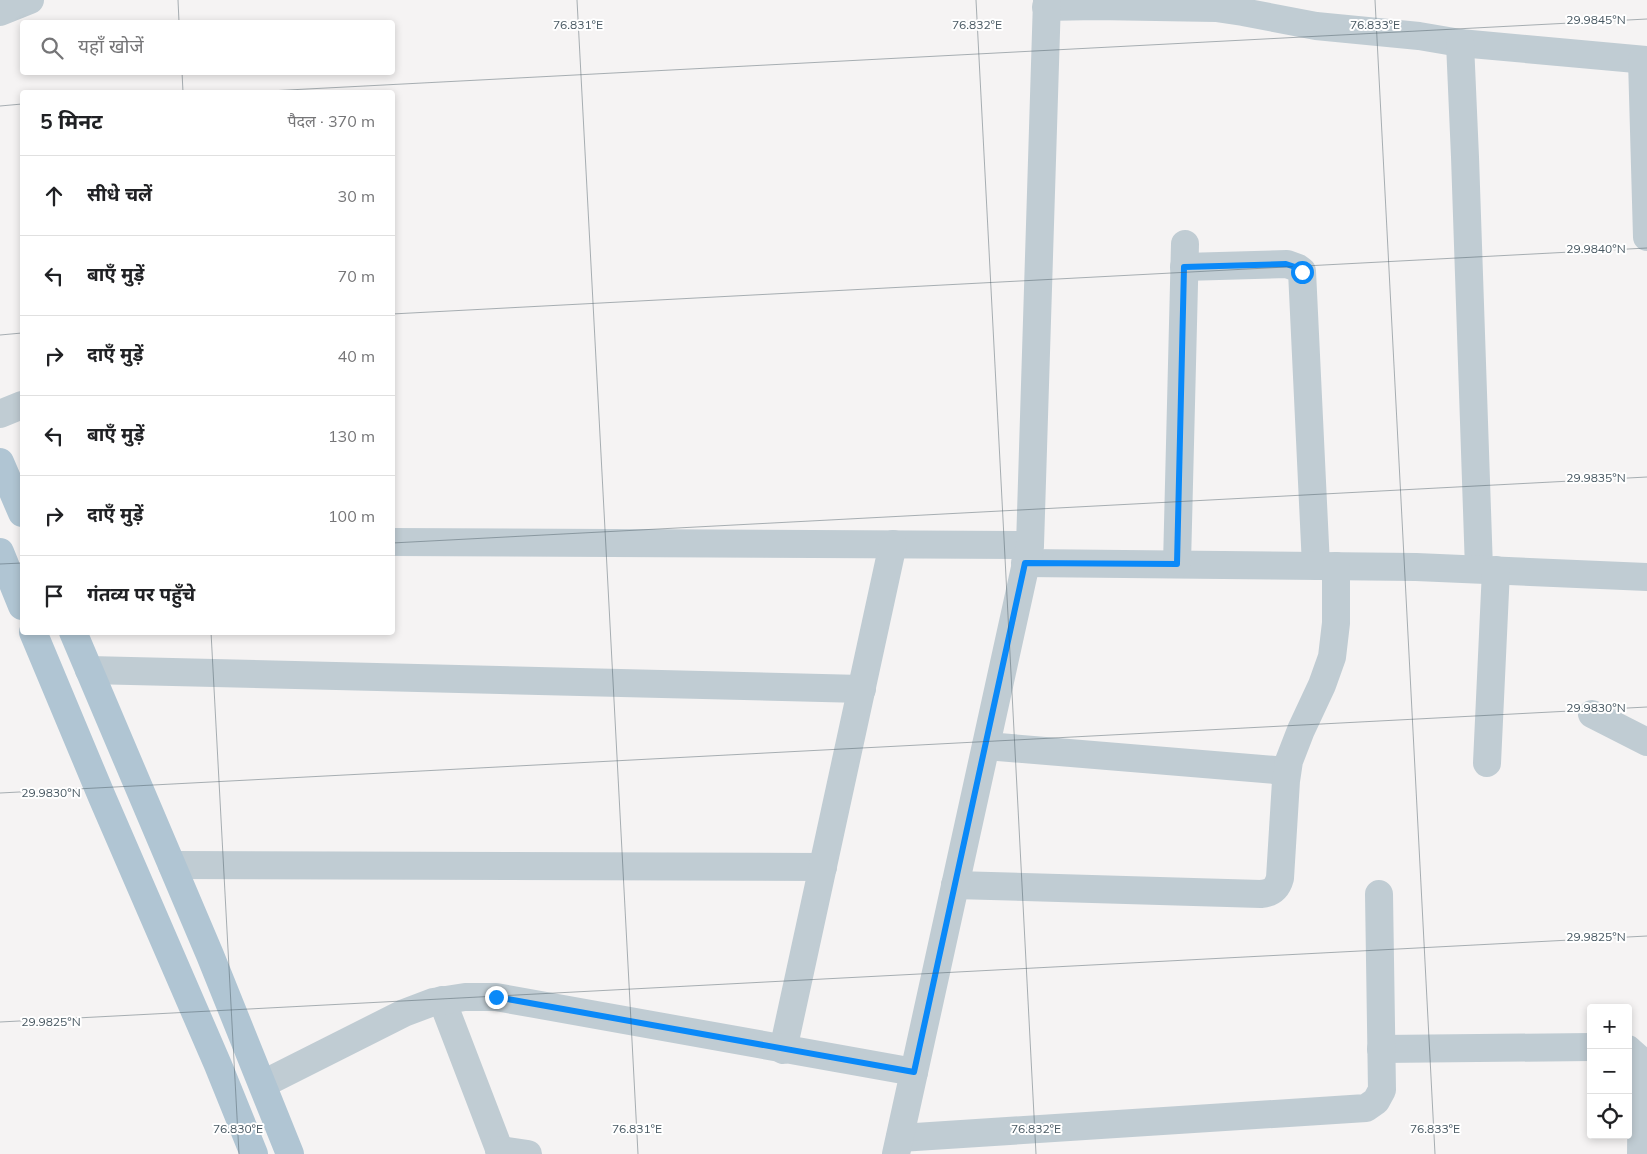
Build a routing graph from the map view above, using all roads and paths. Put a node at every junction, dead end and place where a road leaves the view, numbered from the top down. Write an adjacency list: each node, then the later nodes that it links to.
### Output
1 (30, 0): 3 (street)
2 (1046, 4): 4 (street); 14 (street)
3 (0, 12)
4 (1460, 43): 5 (street); 17 (street)
5 (1644, 60): 6 (street)
6 (1647, 237)
7 (20, 406): 8 (street)
8 (0, 414)
9 (0, 462): 10 (main road)
10 (20, 508)
11 (395, 542): 12 (street)
12 (893, 544): 14 (street); 23 (street)
13 (0, 552): 19 (main road)
14 (1028, 554): 15 (street); 26 (street)
15 (1177, 564): 16 (street); 16 (street)
16 (1326, 566): 17 (street); 28 (street)
17 (1488, 569): 18 (street); 27 (street)
18 (1647, 576)
19 (20, 601)
20 (34, 635): 42 (main road)
21 (74, 635): 22 (main road)
22 (89, 670): 23 (street); 29 (main road)
23 (862, 689): 30 (street)
24 (1592, 714): 25 (street)
25 (1647, 742)
26 (986, 746): 28 (street); 31 (street)
27 (1487, 763)
28 (1287, 771): 31 (street)
29 (172, 865): 30 (street); 39 (main road)
30 (823, 868): 36 (street)
31 (955, 885): 38 (street)
32 (1379, 894): 35 (street)
33 (442, 1000): 36 (street); 39 (street); 41 (street)
34 (1587, 1046): 35 (street)
35 (1381, 1049): 40 (street)
36 (783, 1050): 38 (street)
37 (1632, 1053): 45 (street)
38 (914, 1072): 40 (street)
39 (263, 1084): 43 (main road)
40 (898, 1146)
41 (500, 1152): 44 (street)
42 (254, 1154)
43 (290, 1154)
44 (528, 1154)
45 (1641, 1154)

